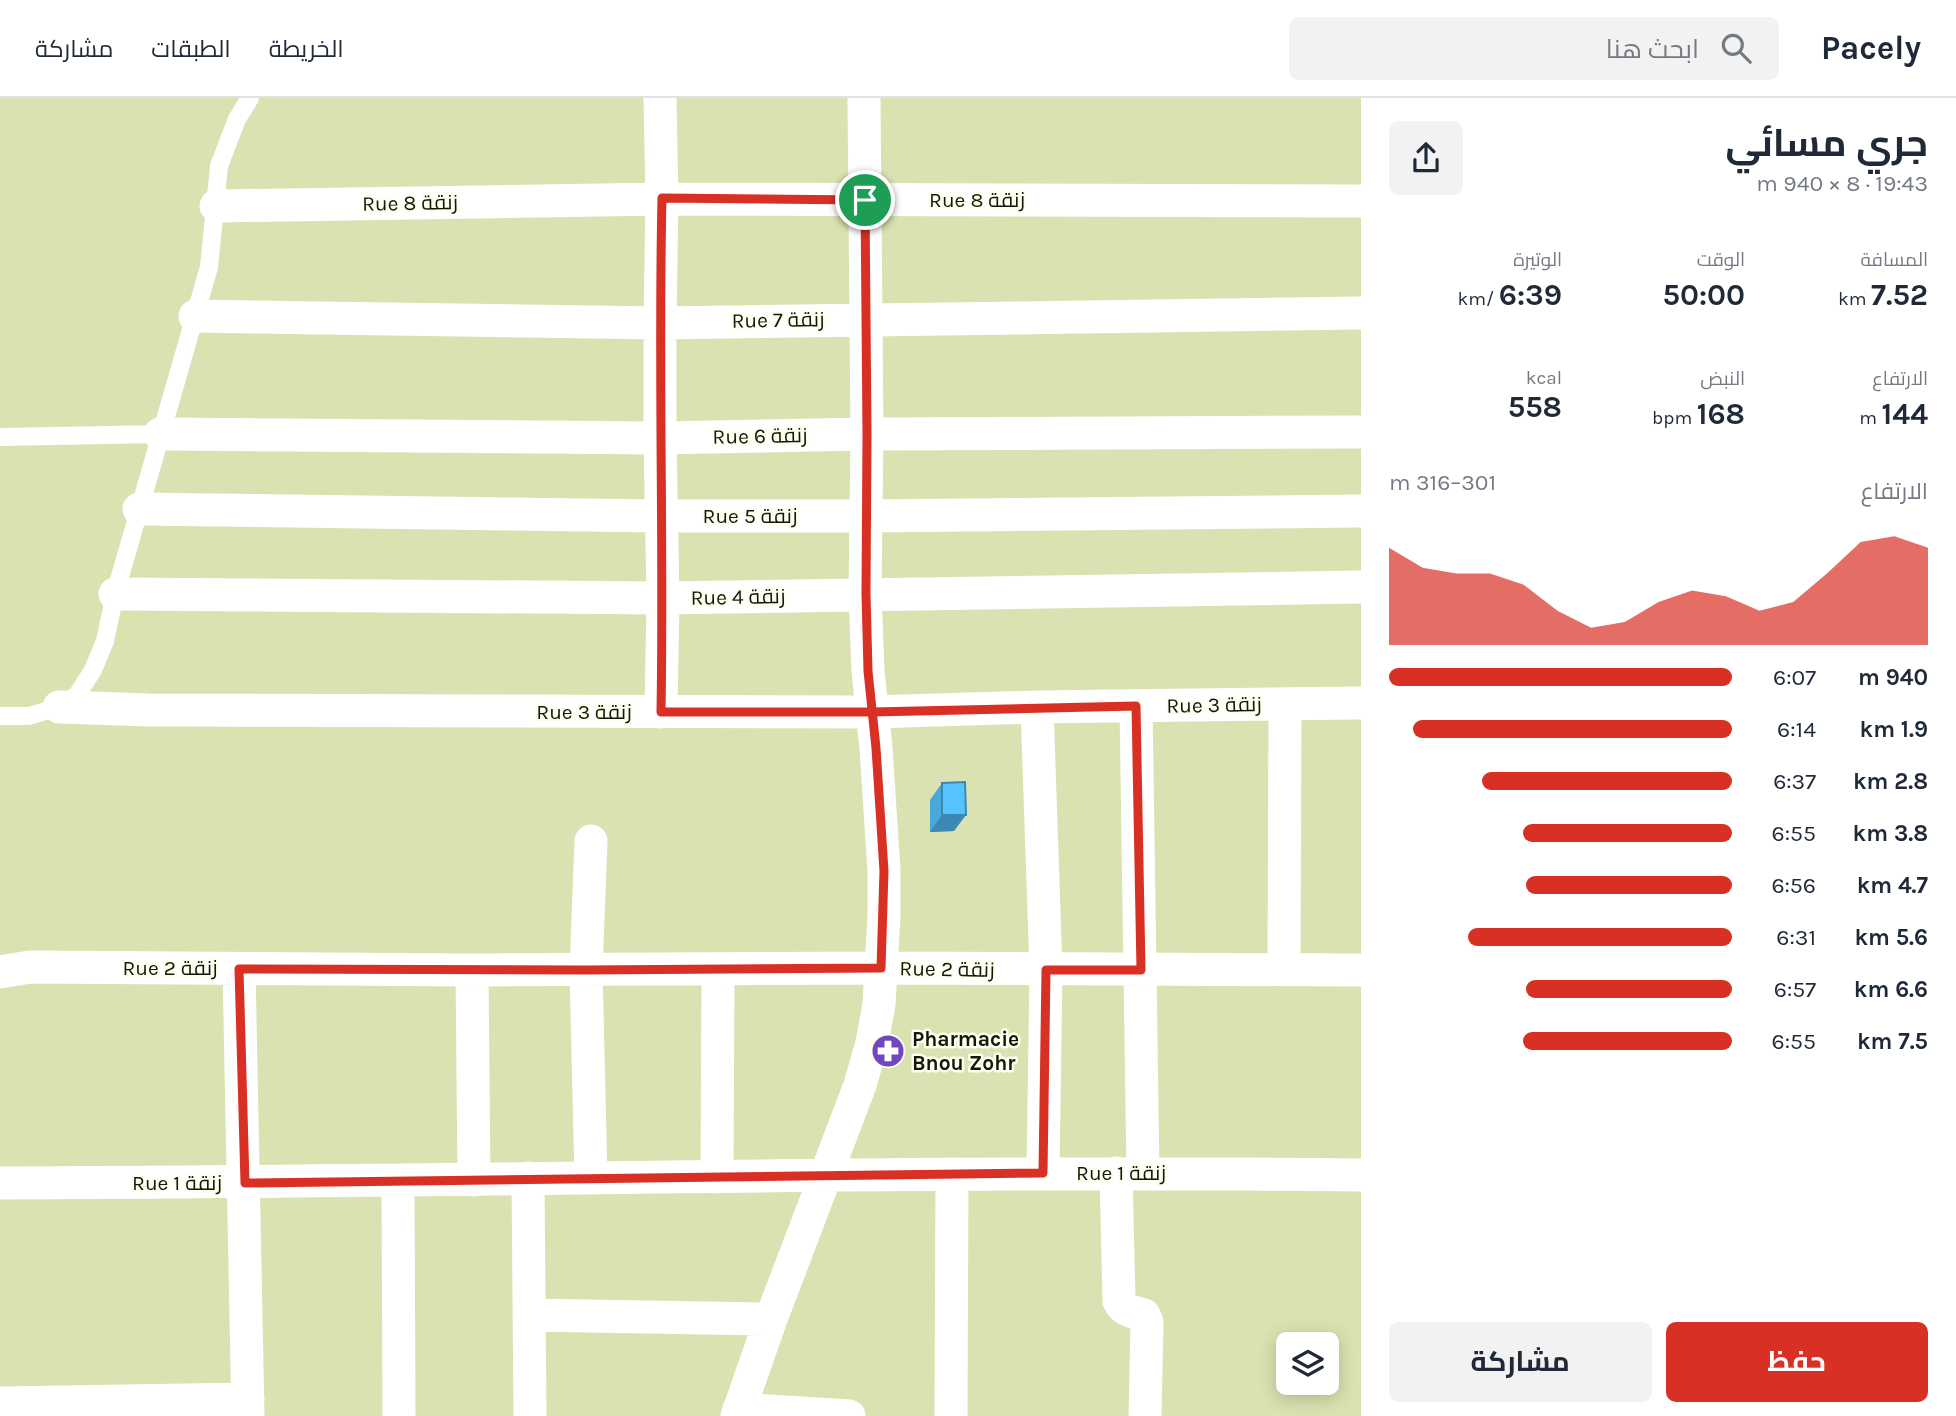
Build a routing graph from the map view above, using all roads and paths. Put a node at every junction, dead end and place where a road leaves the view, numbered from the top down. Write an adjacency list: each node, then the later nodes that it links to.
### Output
1 (250, 98): 7 (lane)
2 (660, 98): 4 (street)
3 (864, 98): 5 (street)
4 (662, 198): 5 (street, Rue 8 زنقة); 7 (street, Rue 8 زنقة); 11 (street)
5 (865, 200): 6 (street, Rue 8 زنقة); 10 (street)
6 (1361, 201)
7 (216, 206): 9 (lane)
8 (1361, 313): 10 (street, Rue 7 زنقة)
9 (195, 316): 11 (street, Rue 7 زنقة); 13 (lane)
10 (866, 319): 11 (street, Rue 7 زنقة); 14 (street)
11 (660, 323): 16 (street)
12 (1361, 432): 14 (street, Rue 6 زنقة)
13 (160, 434): 15 (lane); 16 (street, Rue 6 زنقة); 17 (lane)
14 (867, 434): 16 (street, Rue 6 زنقة); 20 (street)
15 (0, 437)
16 (660, 438): 19 (street)
17 (139, 509): 19 (street, Rue 5 زنقة); 22 (lane)
18 (1361, 511): 20 (street, Rue 5 زنقة)
19 (662, 516): 20 (street, Rue 5 زنقة); 24 (street)
20 (866, 516): 23 (street)
21 (1361, 587): 23 (street, Rue 4 زنقة)
22 (115, 594): 24 (street, Rue 4 زنقة); 28 (lane)
23 (866, 594): 24 (street, Rue 4 زنقة); 31 (street)
24 (663, 598): 30 (street)
25 (1361, 703): 26 (street, Rue 3 زنقة)
26 (1285, 704): 27 (street, Rue 3 زنقة); 42 (street)
27 (1136, 706): 29 (street, Rue 3 زنقة); 41 (street)
28 (59, 707): 30 (street, Rue 3 زنقة); 32 (lane)
29 (1037, 708): 31 (street, Rue 3 زنقة); 40 (street)
30 (661, 712): 31 (street, Rue 3 زنقة)
31 (872, 712): 34 (street)
32 (0, 716)
33 (591, 841): 38 (street)
34 (881, 968): 39 (street, Rue 2 زنقة); 40 (street, Rue 2 زنقة); 47 (street)
35 (239, 969): 36 (street, Rue 2 زنقة); 37 (street, Rue 2 زنقة); 55 (street)
36 (15, 970)
37 (472, 970): 38 (street, Rue 2 زنقة); 52 (street)
38 (586, 970): 39 (street, Rue 2 زنقة); 51 (street)
39 (718, 970): 49 (street)
40 (1046, 970): 41 (street, Rue 2 زنقة); 44 (street)
41 (1141, 970): 42 (street, Rue 2 زنقة); 45 (street)
42 (1284, 970): 43 (street, Rue 2 زنقة)
43 (1361, 970)
44 (1043, 1173): 45 (street, Rue 1 زنقة); 46 (street, Rue 1 زنقة)
45 (1130, 1173): 48 (street, Rue 1 زنقة); 66 (street)
46 (953, 1174): 47 (street, Rue 1 زنقة); 65 (street)
47 (825, 1175): 49 (street, Rue 1 زنقة); 57 (street)
48 (1361, 1175)
49 (717, 1177): 51 (street, Rue 1 زنقة)
50 (528, 1178): 51 (street, Rue 1 زنقة); 52 (street, Rue 1 زنقة); 56 (street)
51 (591, 1178)
52 (474, 1180): 53 (street, Rue 1 زنقة)
53 (397, 1181): 55 (street, Rue 1 زنقة); 62 (street)
54 (0, 1183): 55 (street, Rue 1 زنقة)
55 (245, 1183): 59 (street)
56 (529, 1315): 57 (street); 63 (street)
57 (771, 1319): 61 (street)
58 (0, 1403): 60 (street)
59 (248, 1407): 60 (street)
60 (103, 1408)
61 (738, 1413): 64 (street)
62 (399, 1416)
63 (530, 1416)
64 (849, 1416)
65 (951, 1416)
66 (1145, 1416)

